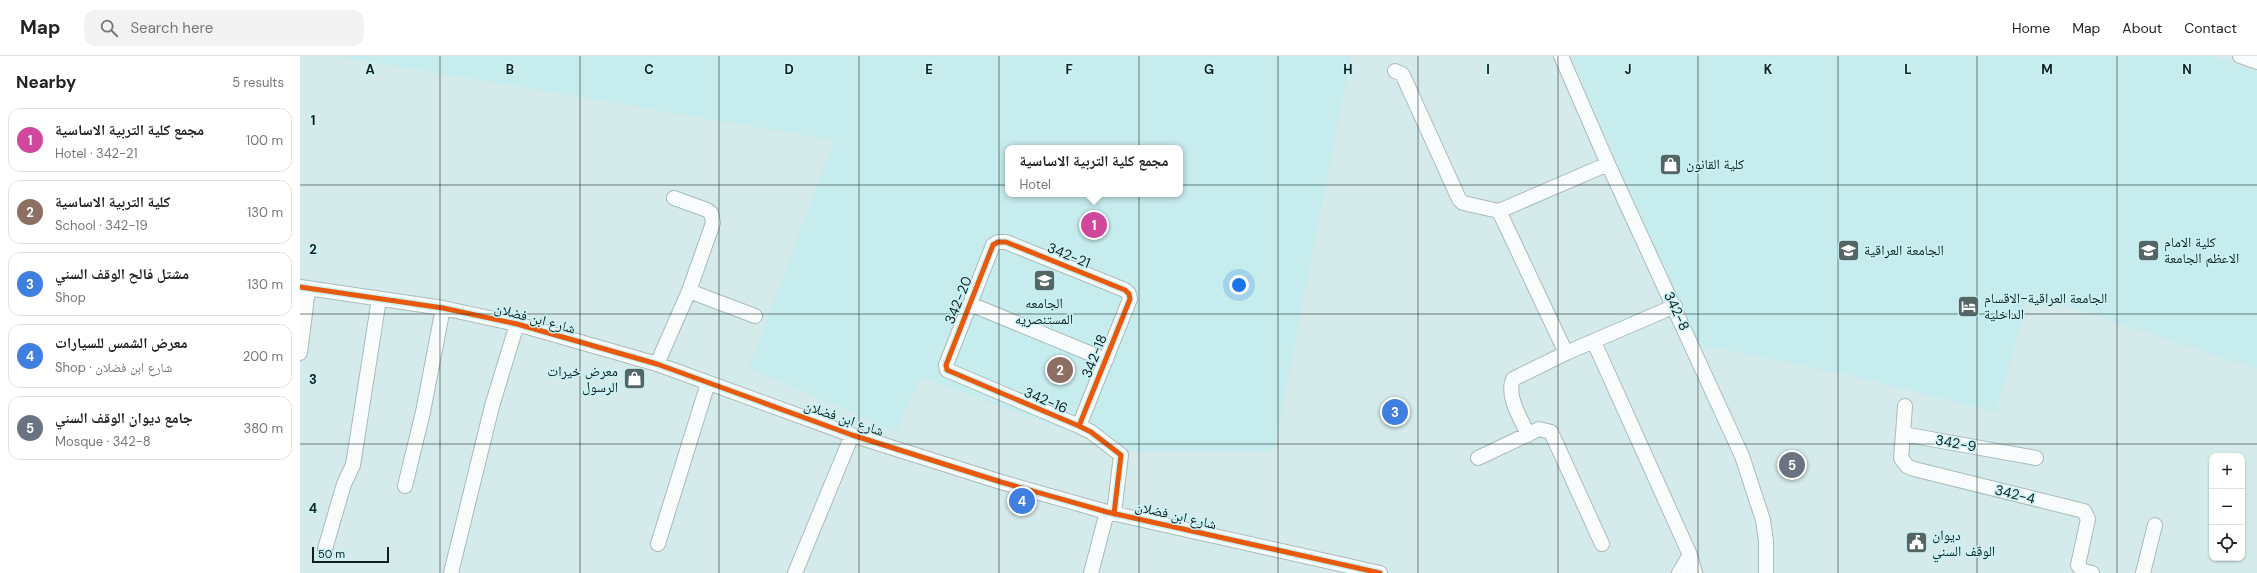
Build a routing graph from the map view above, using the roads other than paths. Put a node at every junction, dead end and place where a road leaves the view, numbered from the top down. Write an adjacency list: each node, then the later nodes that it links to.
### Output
1 (1561, 56): 5 (street, 342-8)
2 (2240, 56): 3 (street)
3 (2257, 62)
4 (1395, 71): 7 (street)
5 (1608, 164): 7 (street); 14 (street, 342-8)
6 (674, 198): 10 (street)
7 (1499, 211): 20 (street)
8 (998, 242): 11 (street, 342-21); 13 (street, 342-20)
9 (304, 288): 12 (street, شارع ابن فضلان); 19 (street)
10 (689, 291): 16 (street); 22 (street)
11 (1129, 294): 21 (street, 342-18)
12 (379, 299): 15 (street, شارع ابن فضلان); 37 (street)
13 (970, 304): 21 (street); 23 (street, 342-20)
14 (1675, 306): 18 (street); 45 (street, 342-8)
15 (443, 308): 17 (street, شارع ابن فضلان); 32 (street)
16 (755, 316)
17 (517, 324): 22 (street, شارع ابن فضلان); 39 (street)
18 (1594, 342): 20 (street); 38 (street)
19 (300, 353)
20 (1566, 353): 29 (street)
21 (1106, 360): 26 (street, 342-18)
22 (656, 364): 24 (street, شارع ابن فضلان)
23 (947, 370): 26 (street, 342-16)
24 (708, 383): 28 (street, شارع ابن فضلان); 35 (street)
25 (1905, 406): 27 (street)
26 (1079, 426): 33 (street, 342-16)
27 (1903, 434): 31 (street, 342-9); 46 (street, 342-4)
28 (852, 435): 33 (street, شارع ابن فضلان); 40 (street)
29 (1528, 435): 30 (street); 36 (street)
30 (1478, 458)
31 (2036, 458)
32 (405, 486)
33 (1110, 513): 41 (street); 42 (street, شارع ابن فضلان)
34 (2154, 525): 47 (street)
35 (658, 544)
36 (1602, 544)
37 (325, 549)
38 (1690, 555): 43 (street); 44 (street)
39 (451, 573)
40 (796, 573)
41 (1091, 573)
42 (1380, 573)
43 (1679, 573)
44 (1696, 573)
45 (1766, 573)
46 (2092, 573)
47 (2143, 573)

